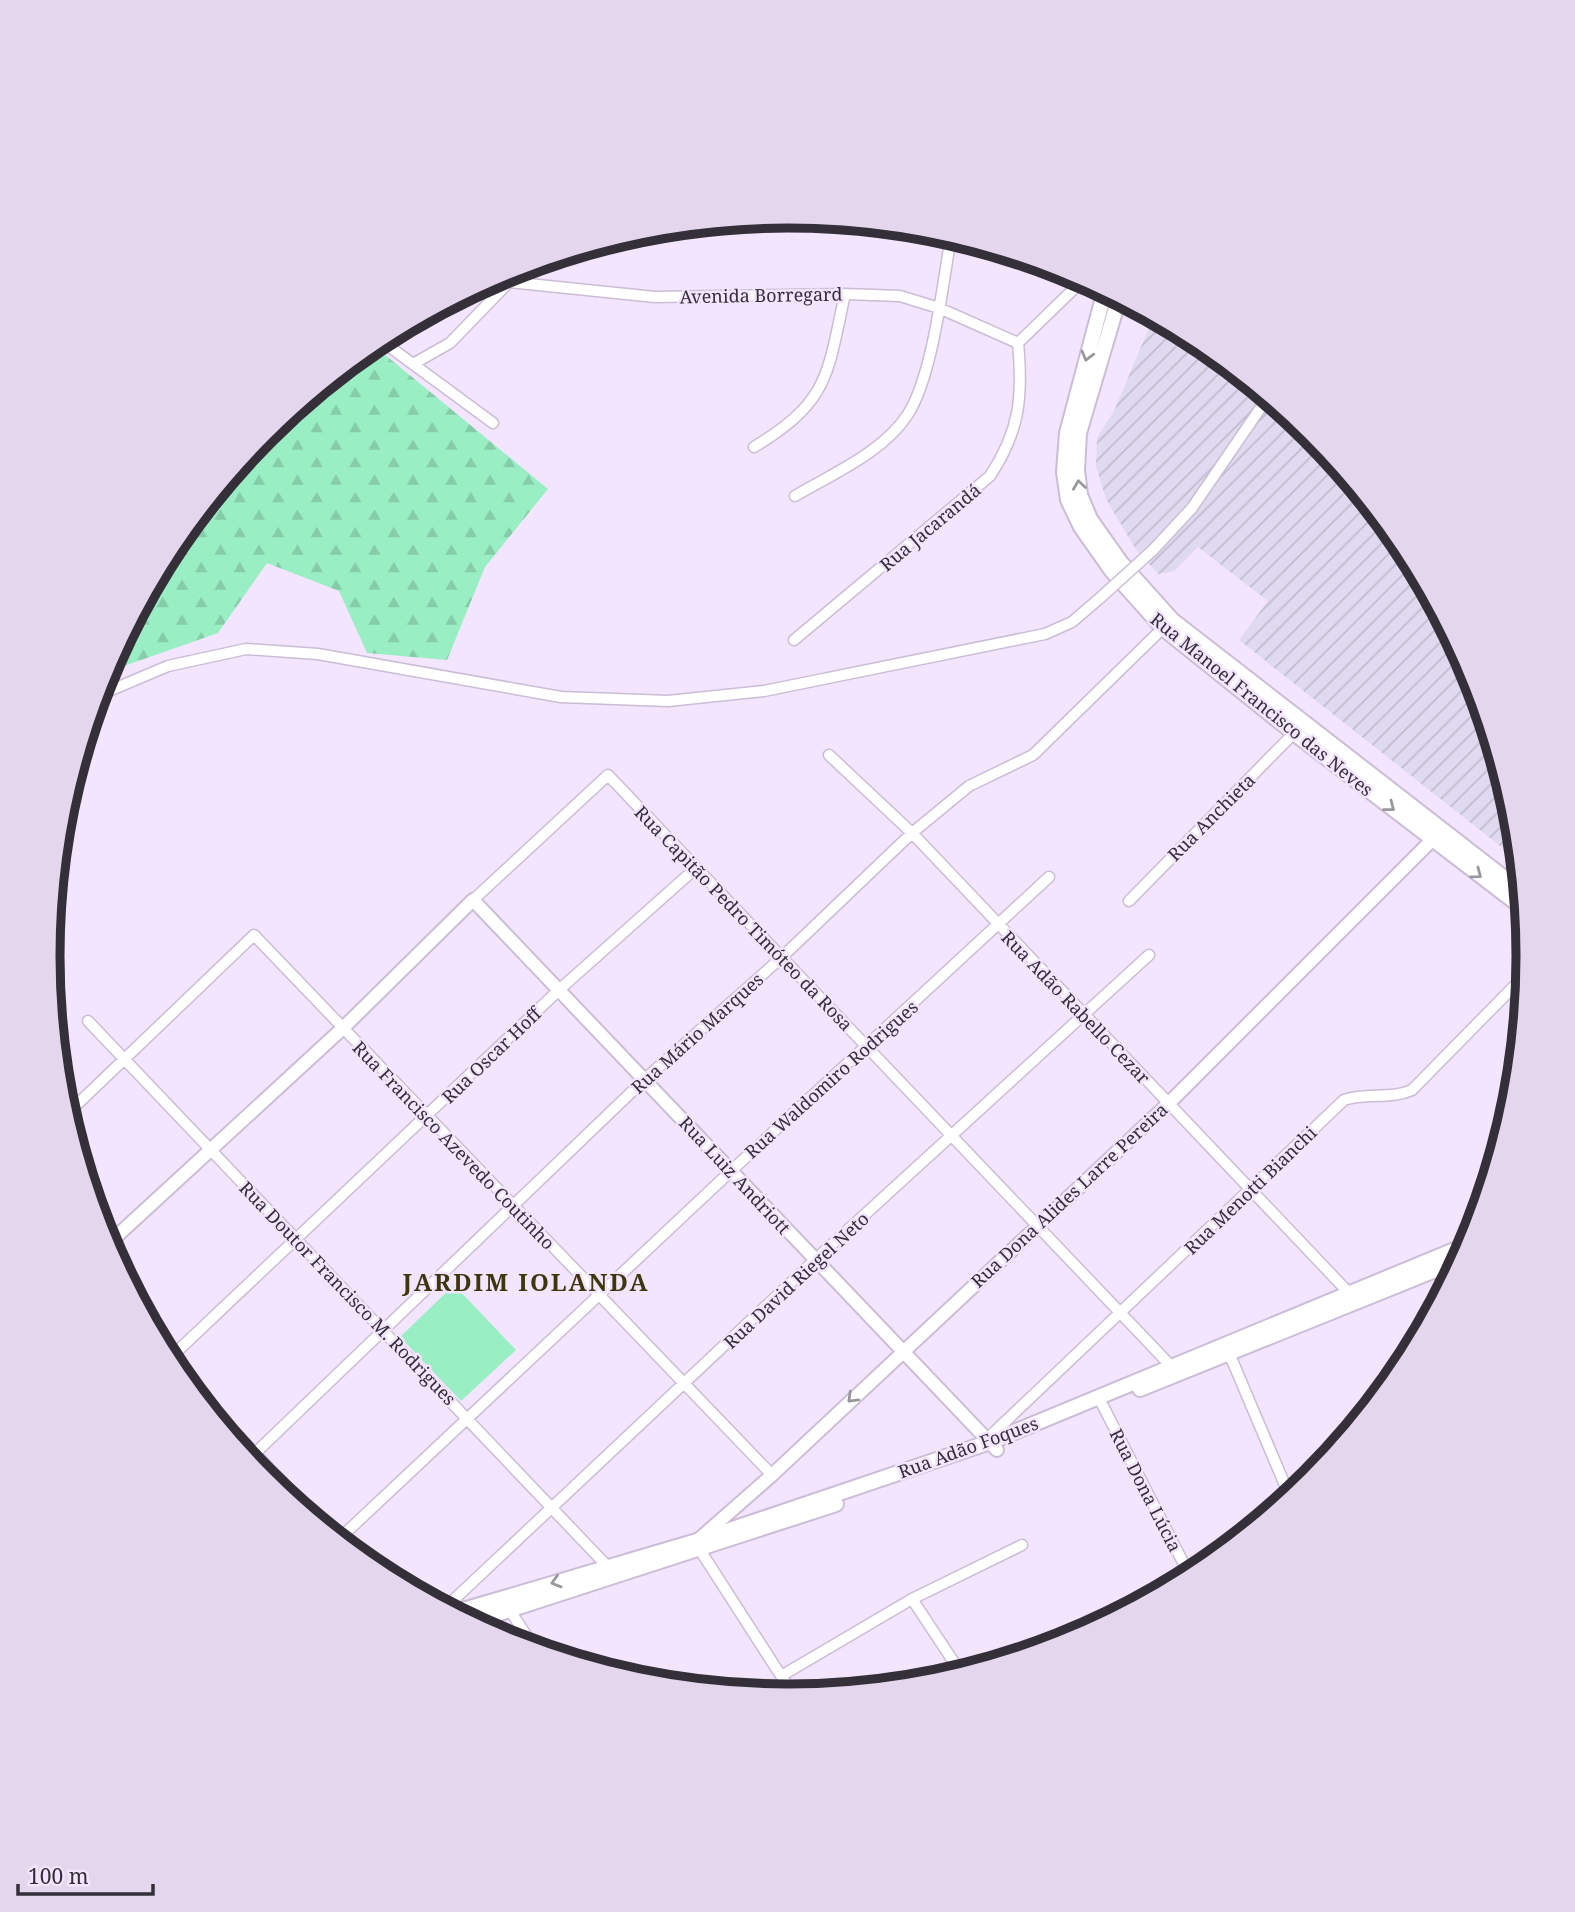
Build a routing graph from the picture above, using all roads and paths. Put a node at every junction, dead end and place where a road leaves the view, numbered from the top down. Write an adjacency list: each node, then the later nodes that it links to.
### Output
1 (949, 247): 8 (street)
2 (511, 282): 5 (street, Avenida Borregard)
3 (507, 284): 11 (street)
4 (1075, 287): 9 (street)
5 (845, 294): 8 (street, Avenida Borregard); 14 (street)
6 (1102, 300): 16 (main road, Rua Manoel Francisco das Neves, one-way to 16)
7 (1116, 307): 25 (main road, Rua Manoel Francisco das Neves, one-way to 7)
8 (939, 308): 9 (street, Avenida Borregard); 15 (street)
9 (1018, 343): 17 (street, Rua Jacarandá)
10 (390, 347): 11 (street)
11 (413, 364): 13 (street)
12 (1263, 405): 18 (street, bridge)
13 (492, 423)
14 (754, 447)
15 (795, 496)
16 (1163, 628): 19 (main road, Rua Manoel Francisco das Neves); 21 (street, Rua Mário Marques)
17 (794, 640)
18 (110, 691)
19 (1294, 733): 22 (main road, Rua Manoel Francisco das Neves, one-way to 22); 27 (street, Rua Anchieta)
20 (828, 755): 21 (street, Rua Adão Rabello Cezar)
21 (912, 834): 29 (street, Rua Adão Rabello Cezar); 31 (street, Rua Mário Marques)
22 (1432, 840): 28 (main road, Rua Manoel Francisco das Neves, one-way to 28); 40 (street, Rua Dona Alides Larre Pereira)
23 (696, 868): 26 (street, Rua Capitão Pedro Timóteo da Rosa); 31 (street, Rua Capitão Pedro Timóteo da Rosa); 33 (street, Rua Oscar Hoff)
24 (1049, 877): 29 (street, Rua Waldomiro Rodrigues)
25 (1511, 884)
26 (473, 900): 33 (street, Rua Luiz Andriott); 36 (street)
27 (1129, 901)
28 (1513, 901)
29 (998, 926): 34 (street, Rua Adão Rabello Cezar); 37 (street, Rua Waldomiro Rodrigues)
30 (1149, 955): 34 (street, Rua David Riegel Neto)
31 (780, 958): 37 (street, Rua Capitão Pedro Timóteo da Rosa); 39 (street, Rua Mário Marques)
32 (1515, 985): 46 (street, Rua Menotti Bianchi)
33 (560, 989): 39 (street, Rua Luiz Andriott); 42 (street, Rua Oscar Hoff)
34 (1083, 1016): 40 (street, Rua Adão Rabello Cezar); 43 (street, Rua David Riegel Neto)
35 (88, 1021): 38 (street, Rua Doutor Francisco M. Rodrigues)
36 (343, 1028): 38 (street, Rua Francisco Azevedo Coutinho); 42 (street, Rua Francisco Azevedo Coutinho); 44 (street)
37 (868, 1047): 43 (street, Rua Capitão Pedro Timóteo da Rosa); 45 (street, Rua Waldomiro Rodrigues)
38 (124, 1061): 41 (street); 44 (street, Rua Doutor Francisco M. Rodrigues)
39 (645, 1079): 45 (street, Rua Luiz Andriott); 47 (street, Rua Mário Marques)
40 (1168, 1104): 46 (street, Rua Adão Rabello Cezar); 48 (street, Rua Dona Alides Larre Pereira)
41 (75, 1107)
42 (427, 1116): 47 (street, Rua Francisco Azevedo Coutinho); 50 (street, Rua Oscar Hoff)
43 (954, 1137): 48 (street, Rua Capitão Pedro Timóteo da Rosa); 52 (street, Rua David Riegel Neto)
44 (211, 1150): 49 (street); 50 (street, Rua Doutor Francisco M. Rodrigues)
45 (731, 1171): 52 (street, Rua Luiz Andriott); 55 (street, Rua Waldomiro Rodrigues)
46 (1251, 1189): 54 (street, Rua Adão Rabello Cezar); 56 (street, Rua Menotti Bianchi)
47 (512, 1205): 55 (street, Rua Francisco Azevedo Coutinho); 57 (street, Rua Mário Marques)
48 (1037, 1226): 56 (street, Rua Capitão Pedro Timóteo da Rosa); 58 (street, Rua Dona Alides Larre Pereira)
49 (116, 1237)
50 (297, 1238): 57 (street, Rua Doutor Francisco M. Rodrigues); 59 (street, Rua Oscar Hoff)
51 (1453, 1251): 54 (main road, Rua Adão Foques)
52 (815, 1260): 58 (street, Rua Luiz Andriott); 62 (street, Rua David Riegel Neto)
53 (1446, 1266): 60 (main road, Rua Adão Foques)
54 (1349, 1293): 61 (main road, Rua Adão Foques)
55 (600, 1297): 62 (street, Rua Francisco Azevedo Coutinho); 64 (street, Rua Waldomiro Rodrigues)
56 (1121, 1313): 61 (street, Rua Capitão Pedro Timóteo da Rosa); 65 (street, Rua Menotti Bianchi)
57 (383, 1330): 64 (street, Rua Doutor Francisco M. Rodrigues); 66 (street, Rua Mário Marques)
58 (902, 1351): 65 (street, Rua Luiz Andriott); 67 (street, Rua Dona Alides Larre Pereira, one-way to 67)
59 (178, 1353)
60 (1229, 1353): 63 (main road, Rua Adão Foques); 68 (street)
61 (1170, 1366): 65 (main road, Rua Adão Foques)
62 (683, 1385): 67 (street, Rua Francisco Azevedo Coutinho); 69 (street, Rua David Riegel Neto)
63 (1102, 1404): 65 (main road, Rua Adão Foques); 73 (street, Rua Dona Lúcia)
64 (468, 1419): 69 (street, Rua Doutor Francisco M. Rodrigues); 70 (street, Rua Waldomiro Rodrigues)
65 (991, 1443): 72 (main road, Rua Adão Foques)
66 (256, 1453)
67 (772, 1475): 72 (street, Rua Dona Alides Larre Pereira)
68 (1286, 1486)
69 (554, 1509): 74 (street, Rua Doutor Francisco M. Rodrigues); 76 (street, Rua David Riegel Neto)
70 (343, 1533)
71 (1022, 1545): 75 (street)
72 (699, 1546): 74 (main road, Rua Adão Foques); 78 (main road, Rua Adão Foques); 82 (street)
73 (1185, 1565)
74 (608, 1567): 77 (main road, Rua Adão Foques, one-way to 77)
75 (912, 1599): 81 (street); 82 (street)
76 (452, 1602)
77 (466, 1609)
78 (511, 1612): 79 (main road, Rua Adão Foques); 80 (street)
79 (486, 1618)
80 (526, 1635)
81 (955, 1664)
82 (780, 1676): 83 (street)
83 (786, 1684)

